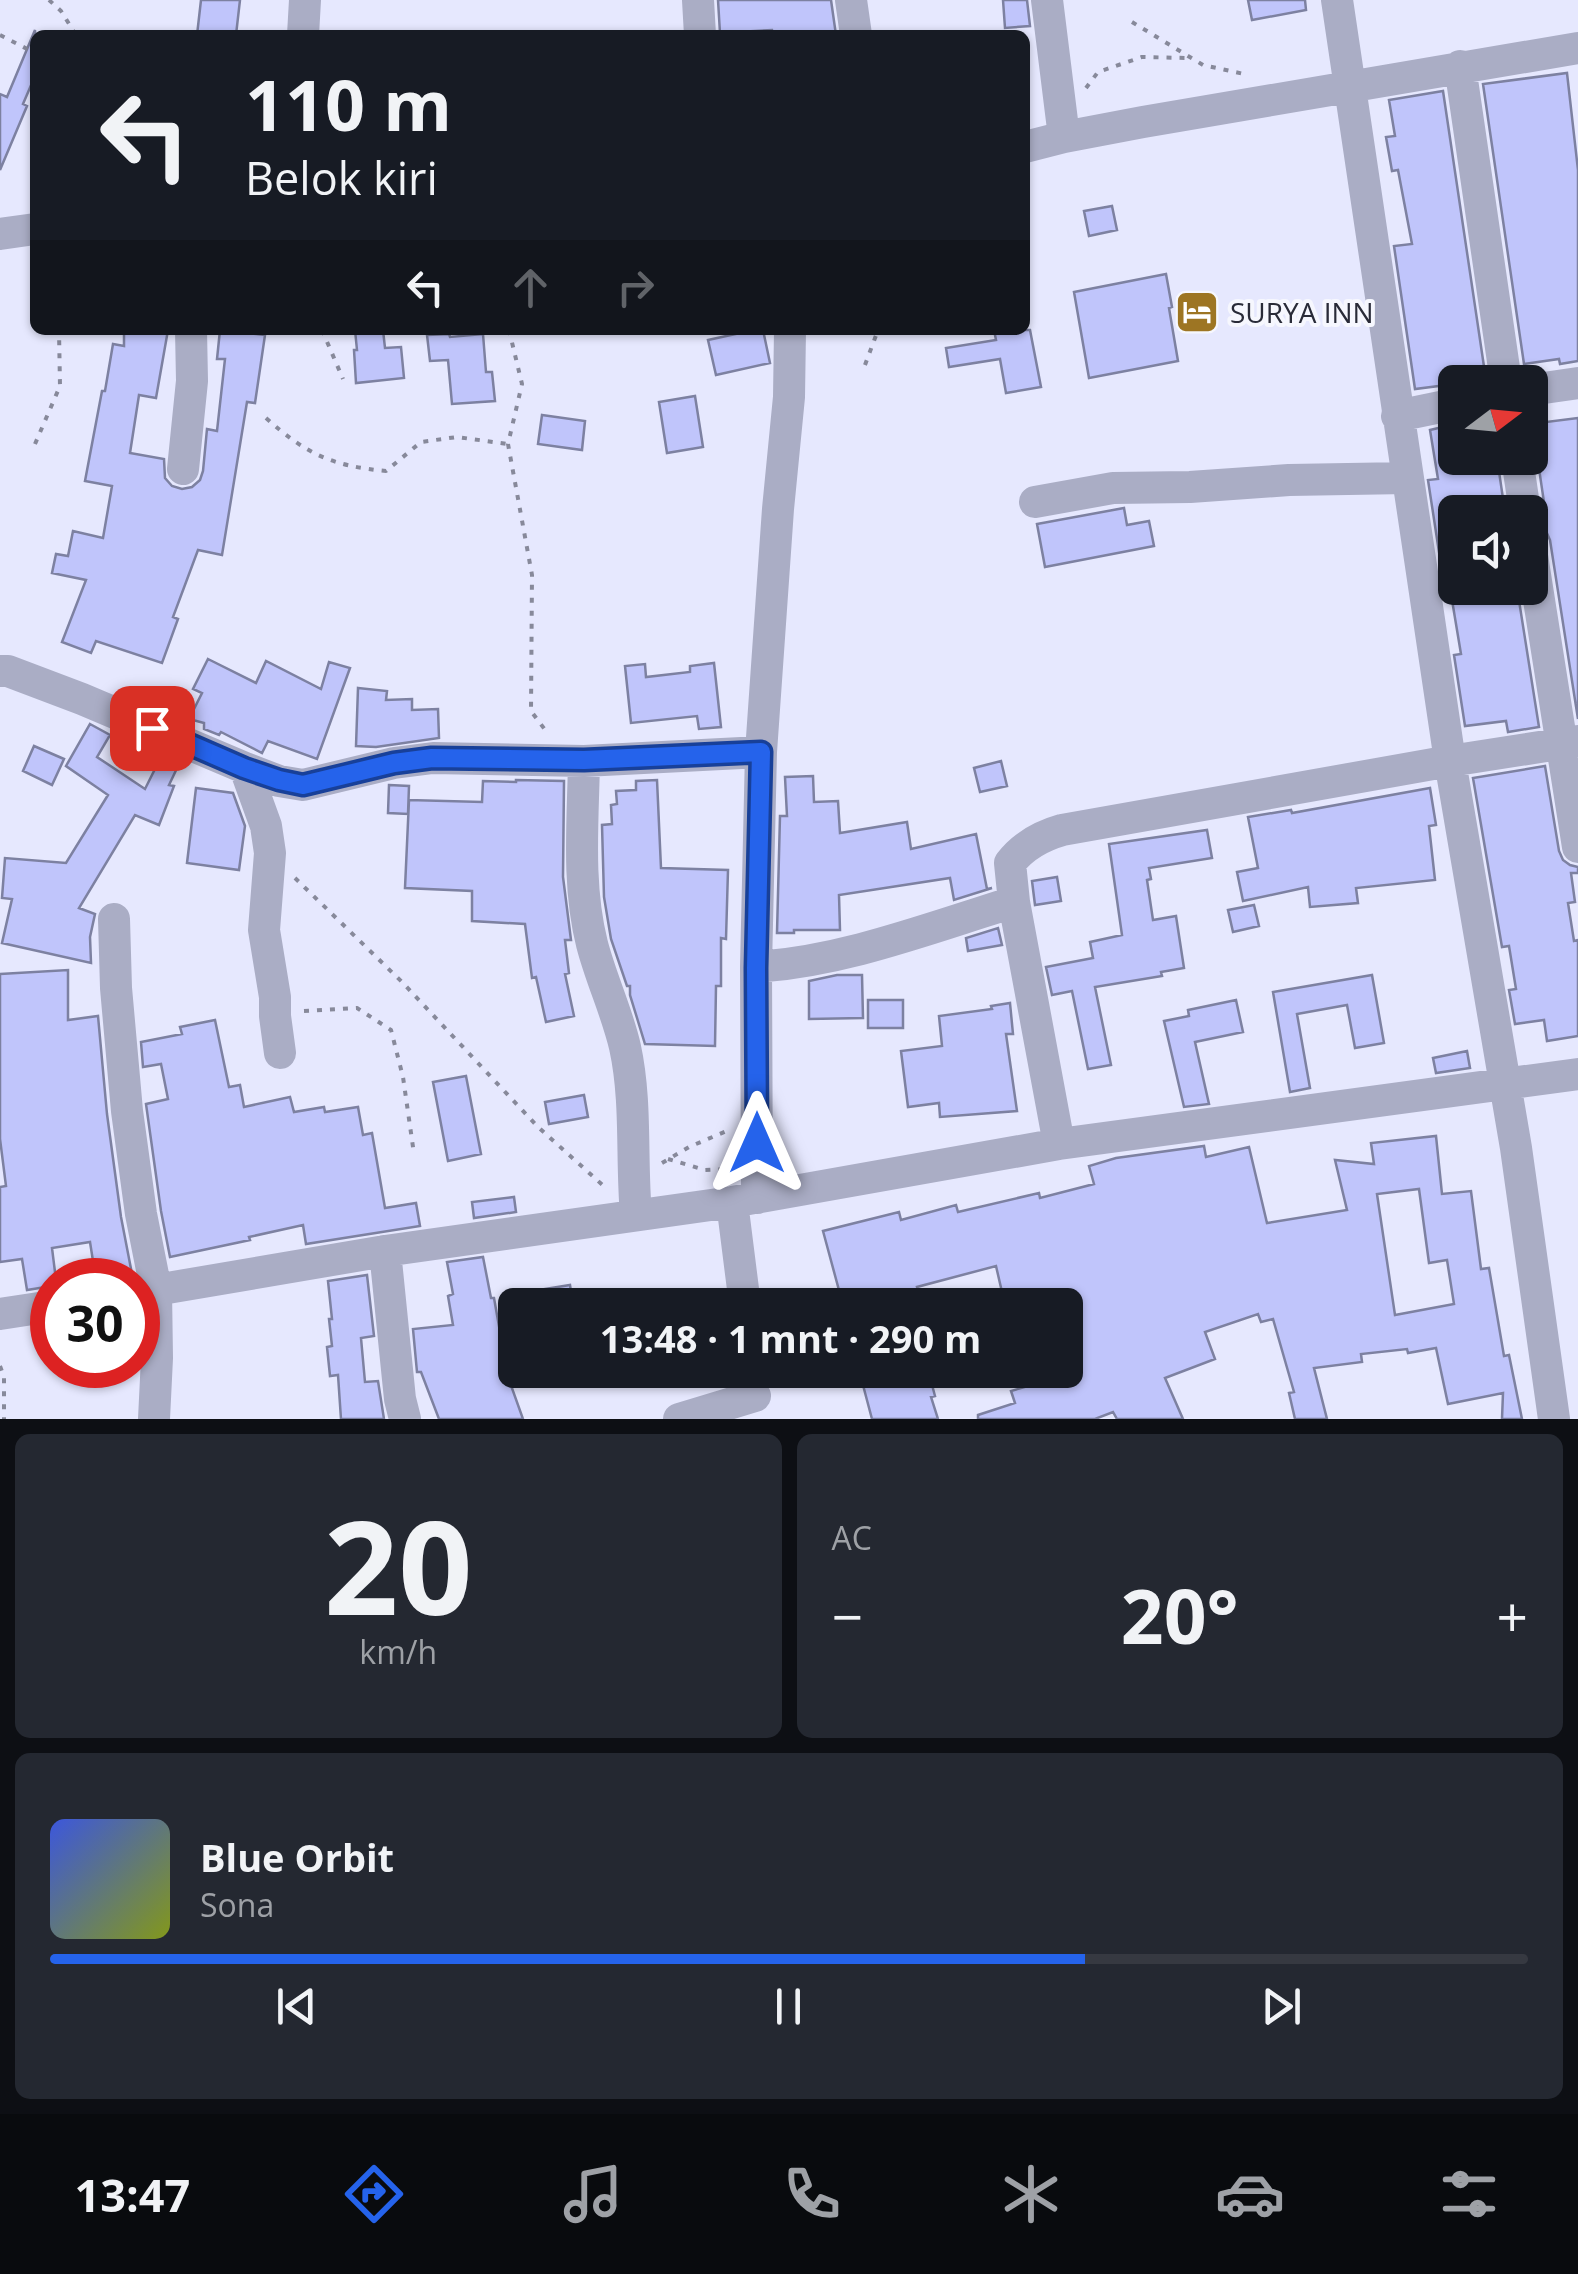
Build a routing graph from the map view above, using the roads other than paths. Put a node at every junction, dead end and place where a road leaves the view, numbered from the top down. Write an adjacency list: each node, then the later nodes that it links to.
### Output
1 (305, 0): 6 (street)
2 (698, 0): 7 (street)
3 (851, 0): 8 (street)
4 (1047, 0): 12 (street)
5 (1337, 0): 11 (street)
6 (303, 30)
7 (700, 30)
8 (855, 30)
9 (1578, 48): 10 (street)
10 (1460, 66): 11 (street); 18 (street)
11 (1351, 87): 12 (street); 22 (street)
12 (1063, 129): 13 (street)
13 (1030, 144)
14 (30, 230): 15 (street)
15 (0, 234)
16 (191, 335): 23 (street)
17 (790, 335): 29 (street)
18 (1504, 365)
19 (1578, 383): 20 (street)
20 (1548, 387)
21 (1438, 408): 22 (street)
22 (1398, 416): 24 (street)
23 (183, 469)
24 (1407, 478): 25 (street); 31 (street)
25 (1035, 502)
26 (1542, 605): 28 (street)
27 (0, 671): 32 (street)
28 (1569, 742): 31 (street); 35 (street)
29 (761, 752): 30 (street); 38 (street)
30 (575, 760): 33 (street); 44 (street)
31 (1450, 761): 36 (street); 41 (street)
32 (244, 768): 33 (street); 34 (street)
33 (294, 783): 34 (street)
34 (268, 840): 39 (street)
35 (1578, 847)
36 (1014, 902): 38 (street); 42 (street)
37 (114, 920): 46 (street)
38 (756, 968): 43 (street)
39 (280, 1053)
40 (1578, 1074): 41 (street)
41 (1505, 1084): 42 (street); 56 (street)
42 (1059, 1144): 43 (street)
43 (749, 1189): 44 (street); 47 (street)
44 (635, 1202): 45 (street)
45 (385, 1250): 48 (street); 54 (street)
46 (144, 1258)
47 (746, 1288)
48 (160, 1290)
49 (30, 1309): 50 (street)
50 (0, 1314)
51 (156, 1388): 53 (street)
52 (754, 1393): 55 (street)
53 (154, 1419)
54 (405, 1419)
55 (679, 1419)
56 (1554, 1419)

